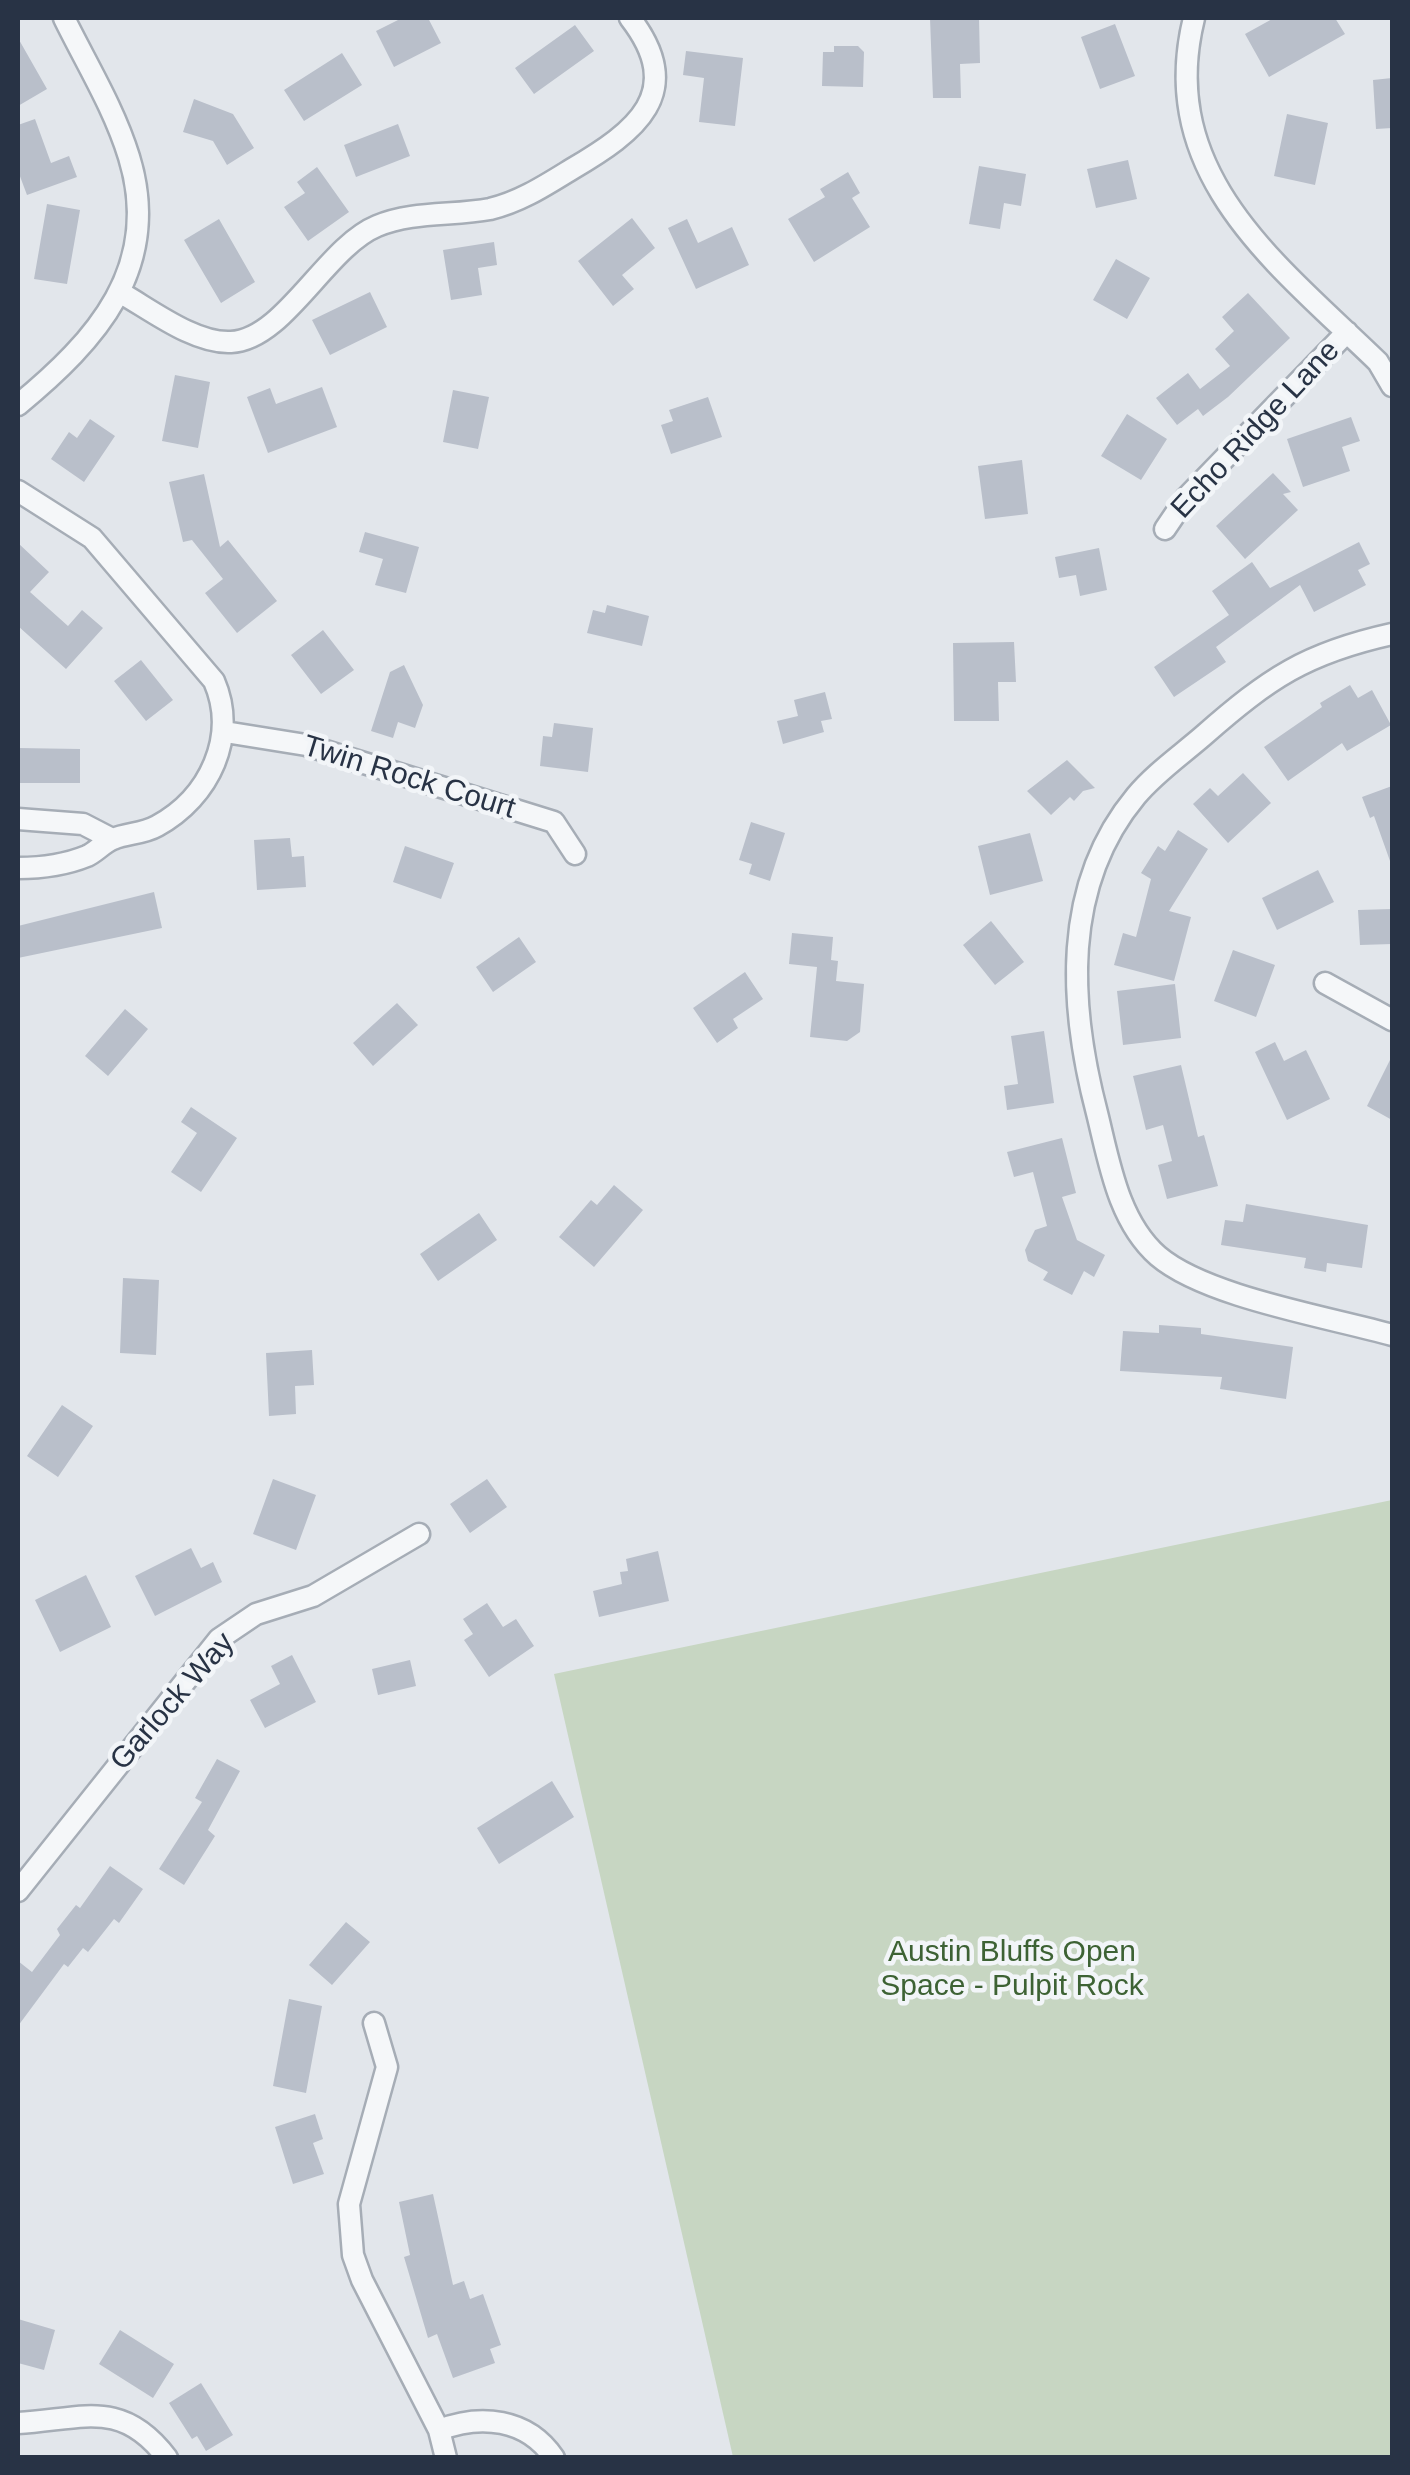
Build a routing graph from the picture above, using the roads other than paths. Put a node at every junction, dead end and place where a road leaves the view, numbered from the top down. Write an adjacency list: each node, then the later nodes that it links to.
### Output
1 (64, 18): 4 (street)
2 (630, 18): 4 (street)
3 (1194, 18): 5 (street)
4 (121, 293): 7 (street)
5 (1348, 332): 6 (street); 9 (street, Echo Ridge Lane)
6 (1392, 386)
7 (18, 405)
8 (18, 490): 11 (street)
9 (1164, 529)
10 (1392, 634): 18 (street)
11 (225, 732): 13 (street); 14 (street, Twin Rock Court)
12 (18, 819): 13 (street)
13 (112, 839): 15 (street)
14 (576, 854)
15 (18, 868)
16 (1326, 983): 17 (street)
17 (1392, 1020)
18 (1392, 1335)
19 (419, 1534): 20 (street, Garlock Way)
20 (18, 1891)
21 (374, 2023): 23 (street)
22 (18, 2423): 24 (street)
23 (439, 2430): 25 (street); 26 (street)
24 (167, 2458)
25 (446, 2458)
26 (554, 2458)

